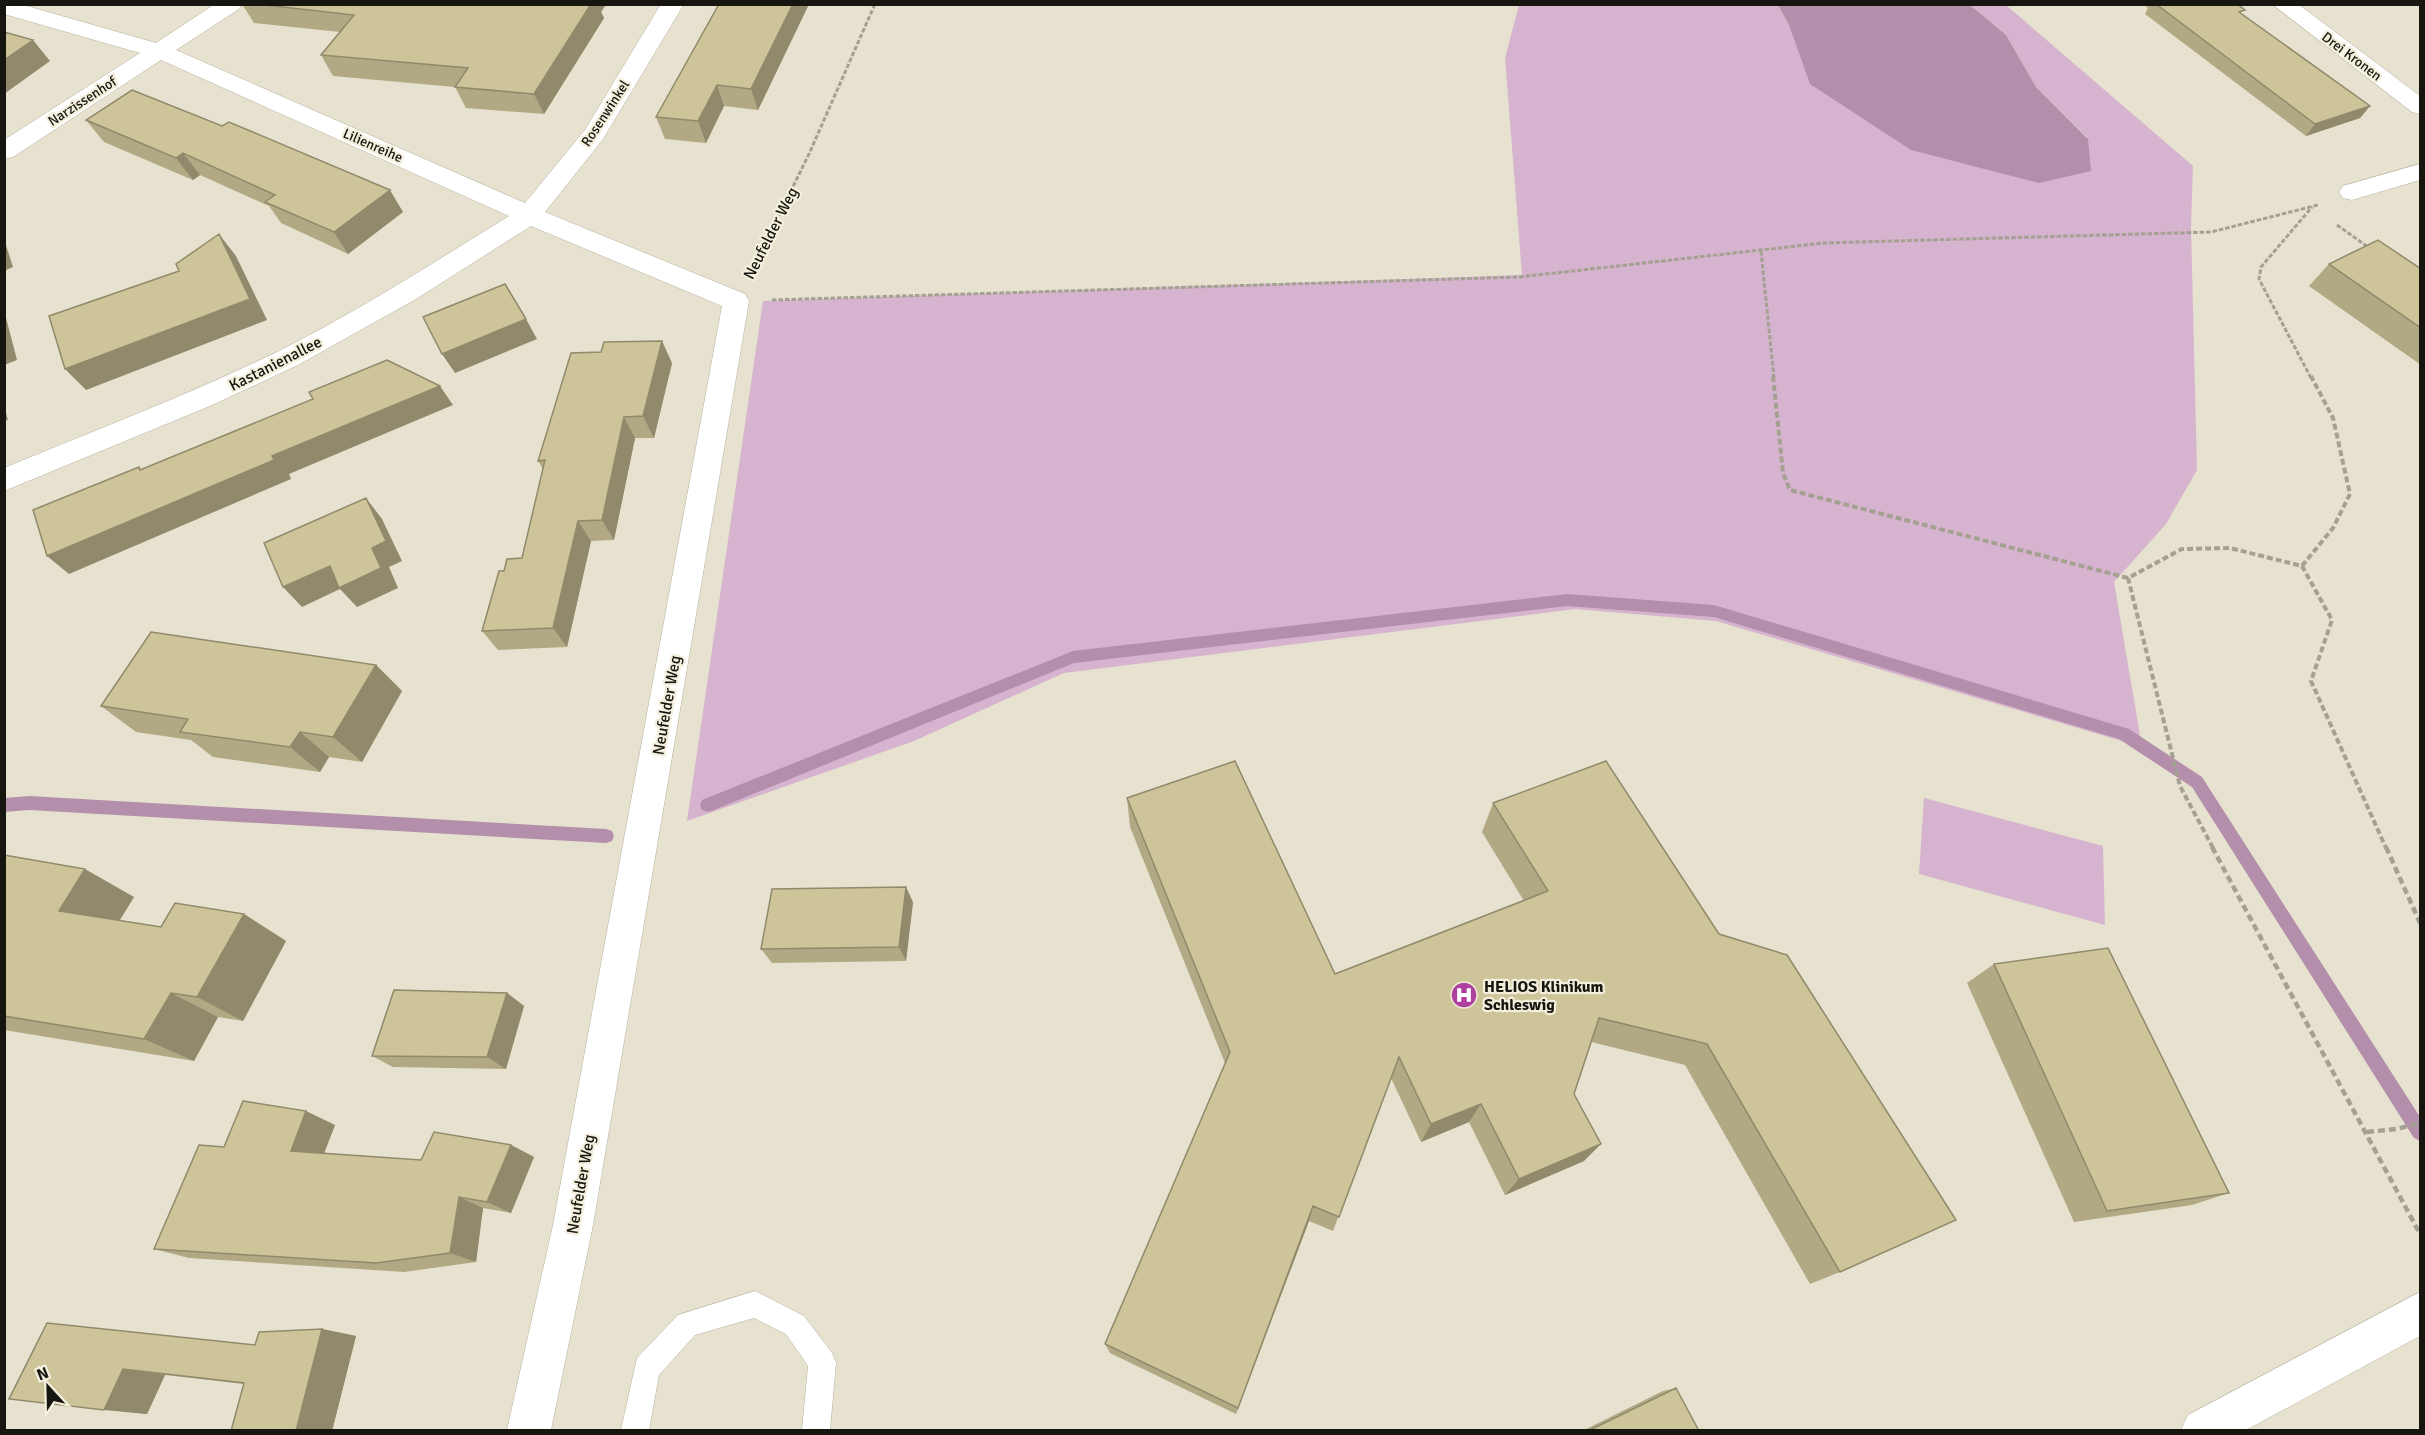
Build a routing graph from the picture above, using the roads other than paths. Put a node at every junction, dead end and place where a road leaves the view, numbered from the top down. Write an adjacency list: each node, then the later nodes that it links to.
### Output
1 (231, 4): 5 (street, Narzissenhof)
2 (673, 4): 10 (street, Rosenwinkel)
3 (2283, 4): 6 (street, Drei Kronen)
4 (4, 7): 5 (street, Lilienreihe)
5 (160, 51): 7 (street, Narzissenhof); 10 (street, Lilienreihe)
6 (2421, 107)
7 (4, 151)
8 (2421, 172): 9 (street)
9 (2352, 192)
10 (529, 215): 11 (street, Lilienreihe); 12 (street, Kastanienallee)
11 (735, 301): 14 (street, Neufelder Weg)
12 (4, 480)
13 (2421, 1313): 17 (street)
14 (529, 1431)
15 (635, 1431): 16 (lane)
16 (816, 1431)
17 (2203, 1431)

